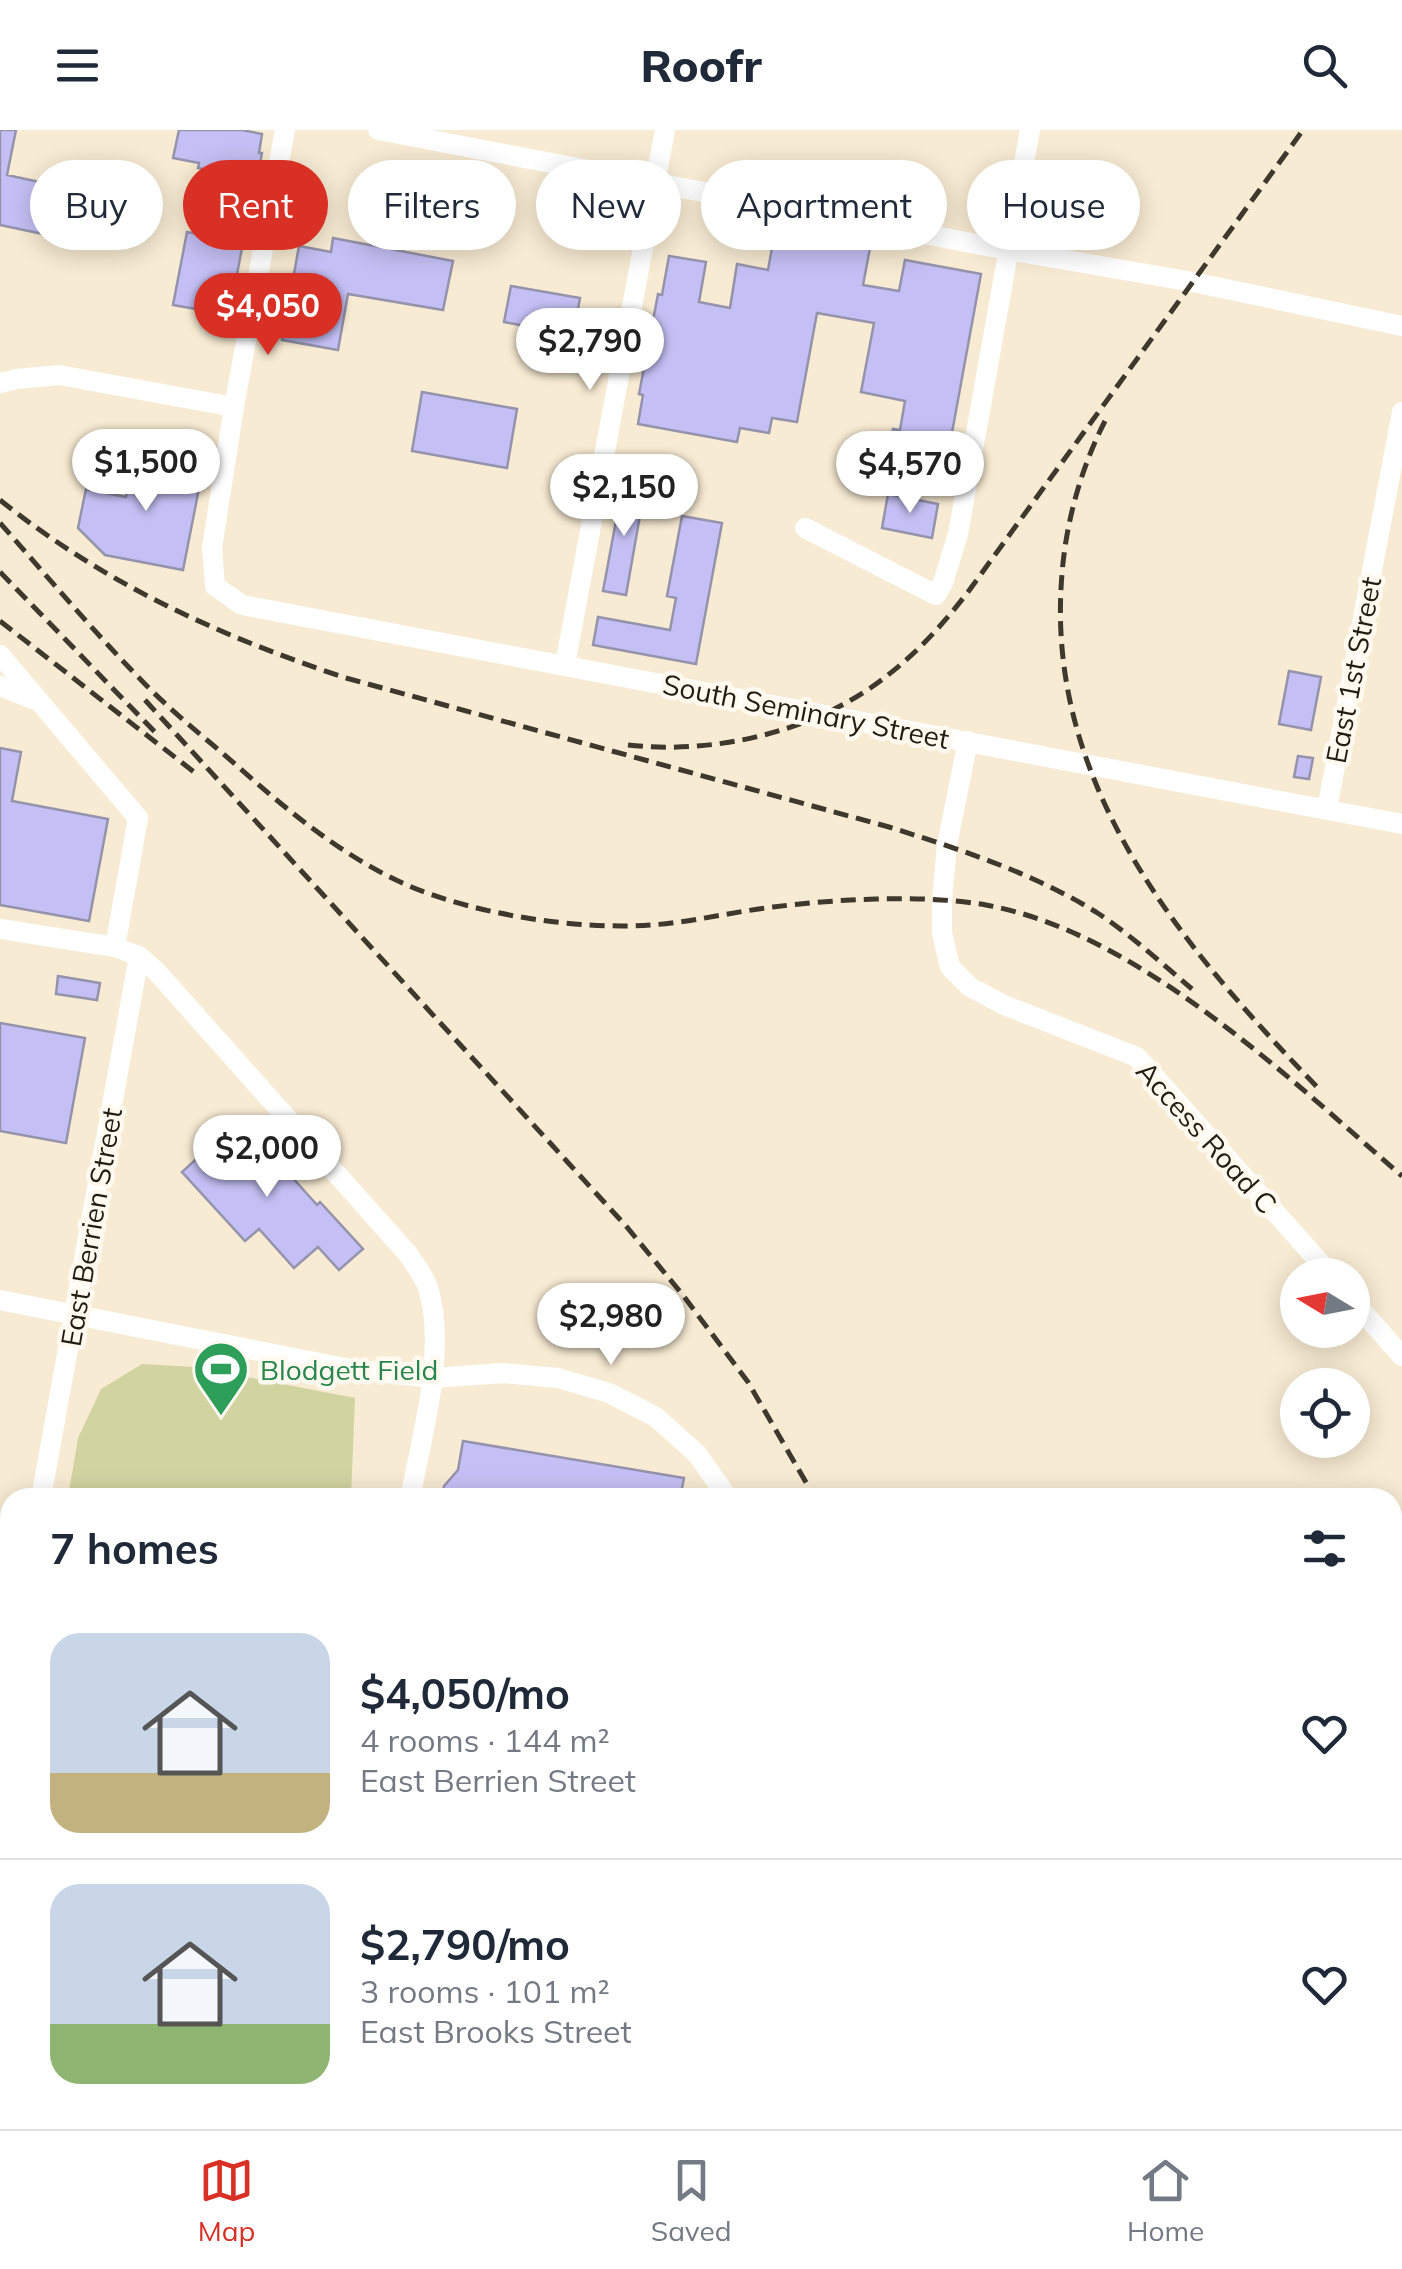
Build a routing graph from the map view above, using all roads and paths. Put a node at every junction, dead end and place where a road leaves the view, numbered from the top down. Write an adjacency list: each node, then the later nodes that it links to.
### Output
1 (285, 130): 14 (street)
2 (378, 130): 5 (street)
3 (665, 130): 6 (street)
4 (1030, 130): 7 (street)
5 (537, 160)
6 (659, 160)
7 (1024, 160)
8 (681, 187): 9 (street)
9 (967, 242)
10 (641, 250): 18 (street)
11 (1008, 250): 12 (street); 16 (street)
12 (1402, 326)
13 (0, 383): 14 (street)
14 (234, 407): 18 (street, South Seminary Street)
15 (1402, 412): 22 (street, East 1st Street)
16 (805, 528)
17 (0, 655): 20 (street)
18 (565, 665): 21 (street, South Seminary Street)
19 (0, 686): 20 (street)
20 (39, 702): 25 (street)
21 (968, 741): 22 (street, South Seminary Street); 27 (street, Access Road C)
22 (1326, 809): 23 (street, South Seminary Street)
23 (1402, 824)
24 (0, 929): 25 (street)
25 (115, 948): 26 (street)
26 (139, 956): 29 (street, East Berrien Street); 32 (street)
27 (1316, 1258)
28 (0, 1300): 29 (street)
29 (75, 1315): 32 (street); 33 (street, East Berrien Street)
30 (1370, 1320): 31 (street)
31 (1402, 1356)
32 (432, 1378): 34 (street); 35 (street)
33 (43, 1488)
34 (412, 1488)
35 (721, 1488)

